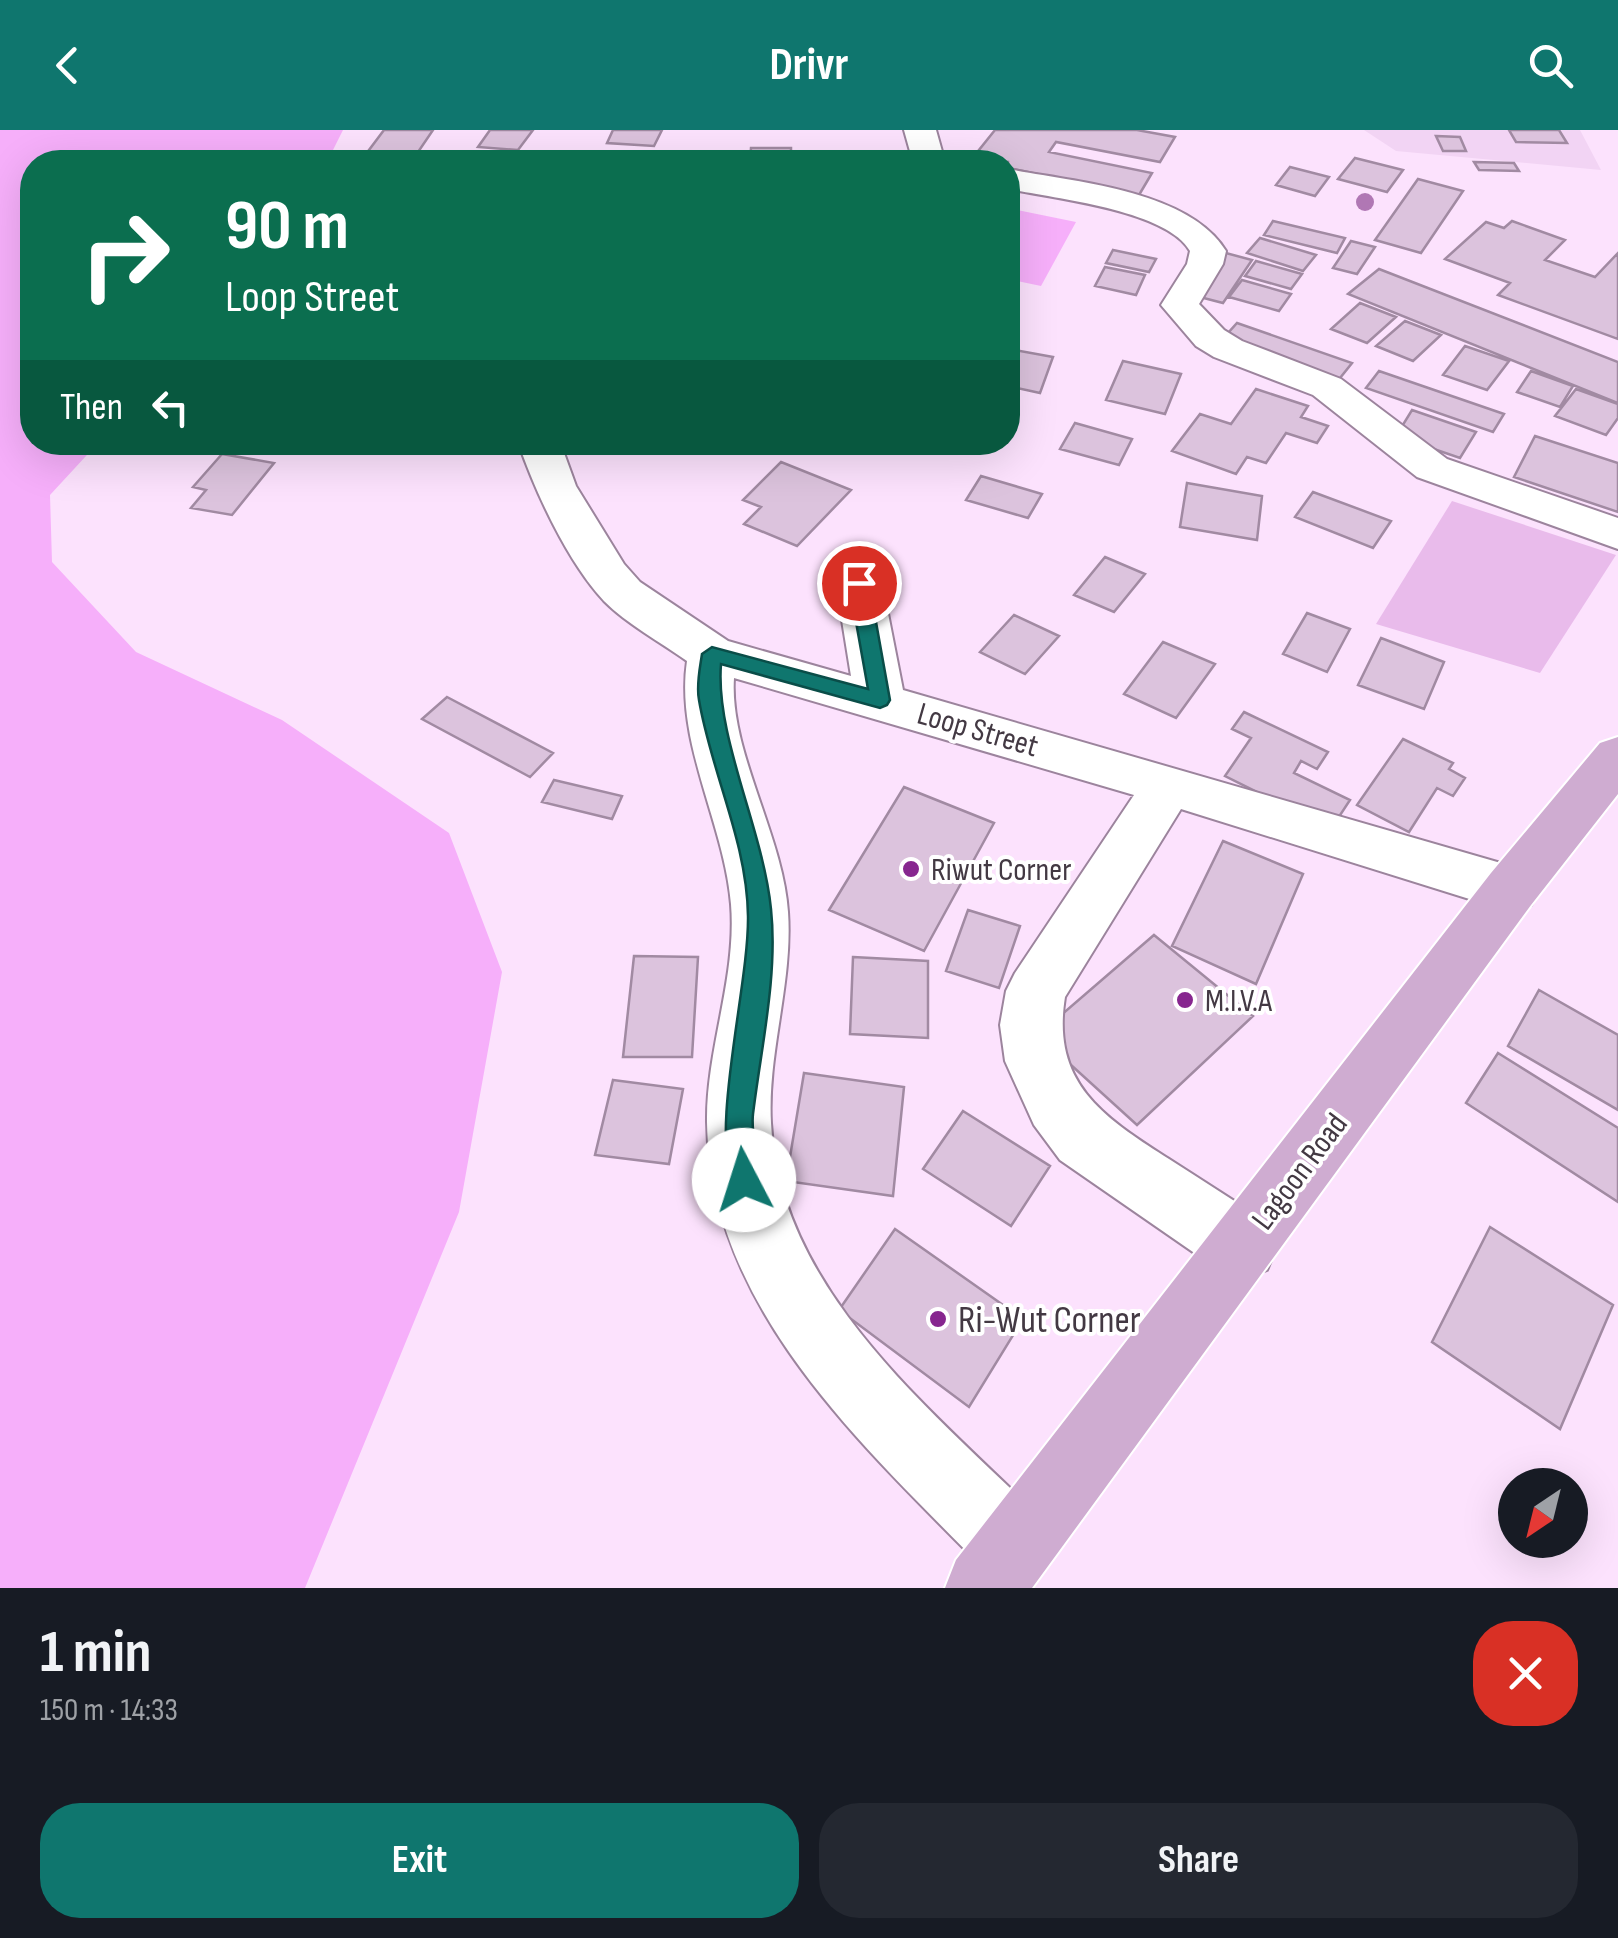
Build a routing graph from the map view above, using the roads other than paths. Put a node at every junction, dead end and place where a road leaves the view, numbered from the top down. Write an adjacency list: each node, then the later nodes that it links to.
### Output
1 (1020, 182): 3 (street)
2 (543, 455): 5 (street, Loop Street)
3 (1618, 534)
4 (859, 583): 6 (street)
5 (712, 654): 6 (street, Loop Street); 11 (street)
6 (880, 700): 8 (street, Loop Street)
7 (1618, 757): 9 (main road, Lagoon Road)
8 (1169, 785): 9 (street, Loop Street); 10 (street)
9 (1511, 889): 10 (main road, Lagoon Road)
10 (1242, 1246): 11 (main road, Lagoon Road)
11 (999, 1567)

